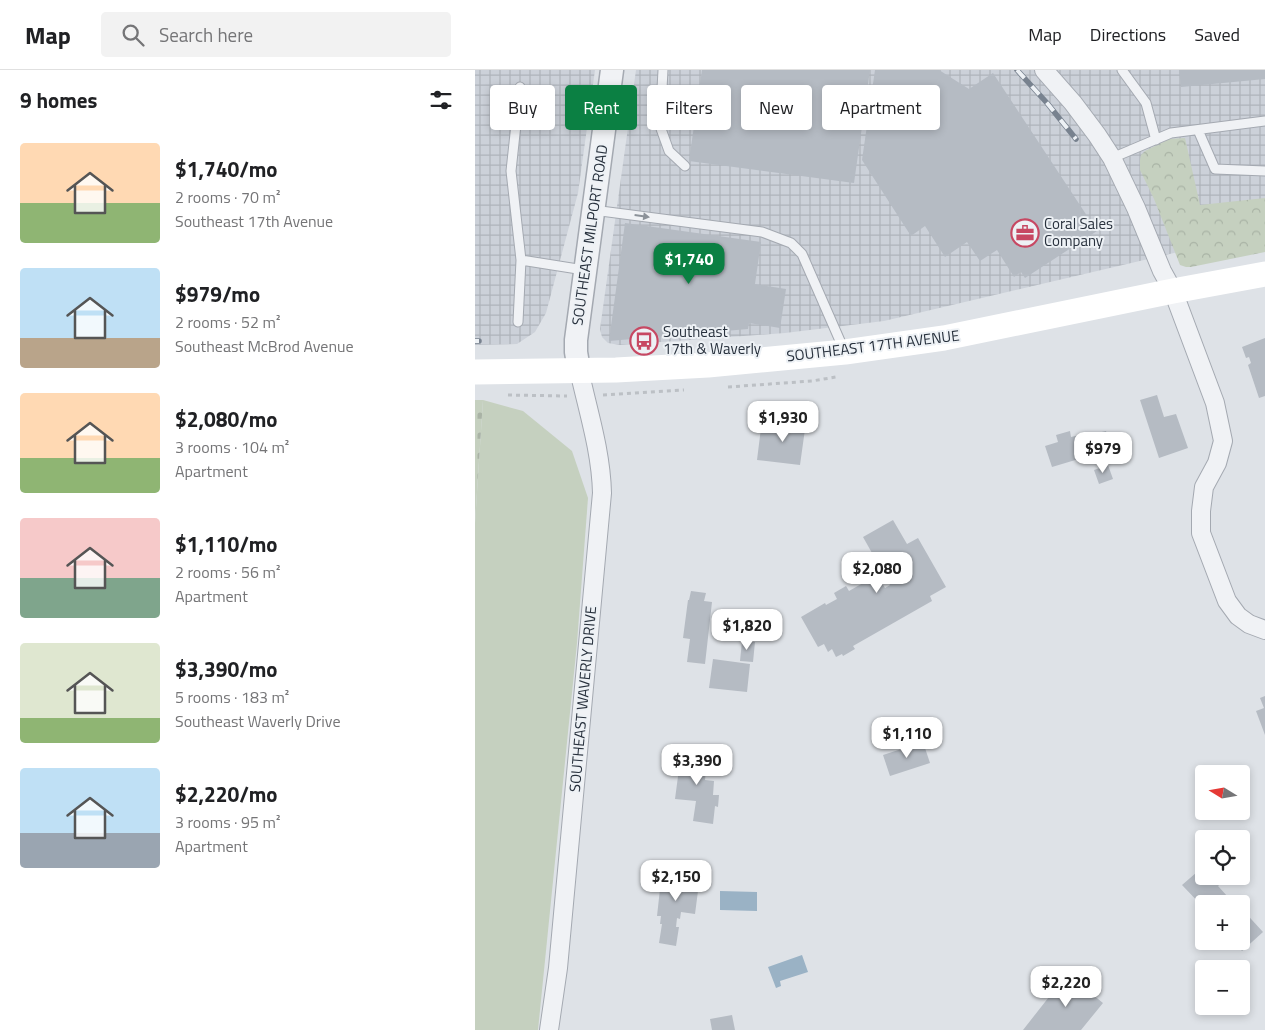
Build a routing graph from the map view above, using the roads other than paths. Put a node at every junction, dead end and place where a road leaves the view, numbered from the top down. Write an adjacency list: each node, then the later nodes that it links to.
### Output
1 (612, 70): 12 (street, SOUTHEAST MILPORT ROAD)
2 (663, 70): 10 (lane)
3 (1044, 70): 9 (street)
4 (1122, 70): 8 (lane)
5 (1265, 121): 7 (lane)
6 (515, 130): 13 (lane)
7 (1198, 130): 8 (lane); 11 (lane)
8 (1155, 140): 9 (lane)
9 (1111, 158): 16 (street)
10 (685, 166)
11 (1265, 171)
12 (593, 210): 14 (street, SOUTHEAST MILPORT ROAD); 18 (lane, one-way to 18)
13 (521, 260): 14 (lane); 17 (lane)
14 (585, 270): 19 (street, SOUTHEAST MILPORT ROAD)
15 (1265, 274): 16 (main road, SOUTHEAST 17TH AVENUE)
16 (1173, 291): 18 (main road, SOUTHEAST 17TH AVENUE); 21 (street)
17 (518, 322)
18 (845, 352): 19 (main road, SOUTHEAST 17TH AVENUE)
19 (579, 370): 20 (main road, SOUTHEAST 17TH AVENUE); 22 (street, SOUTHEAST WAVERLY DRIVE)
20 (475, 372)
21 (1265, 630)
22 (549, 1030)

